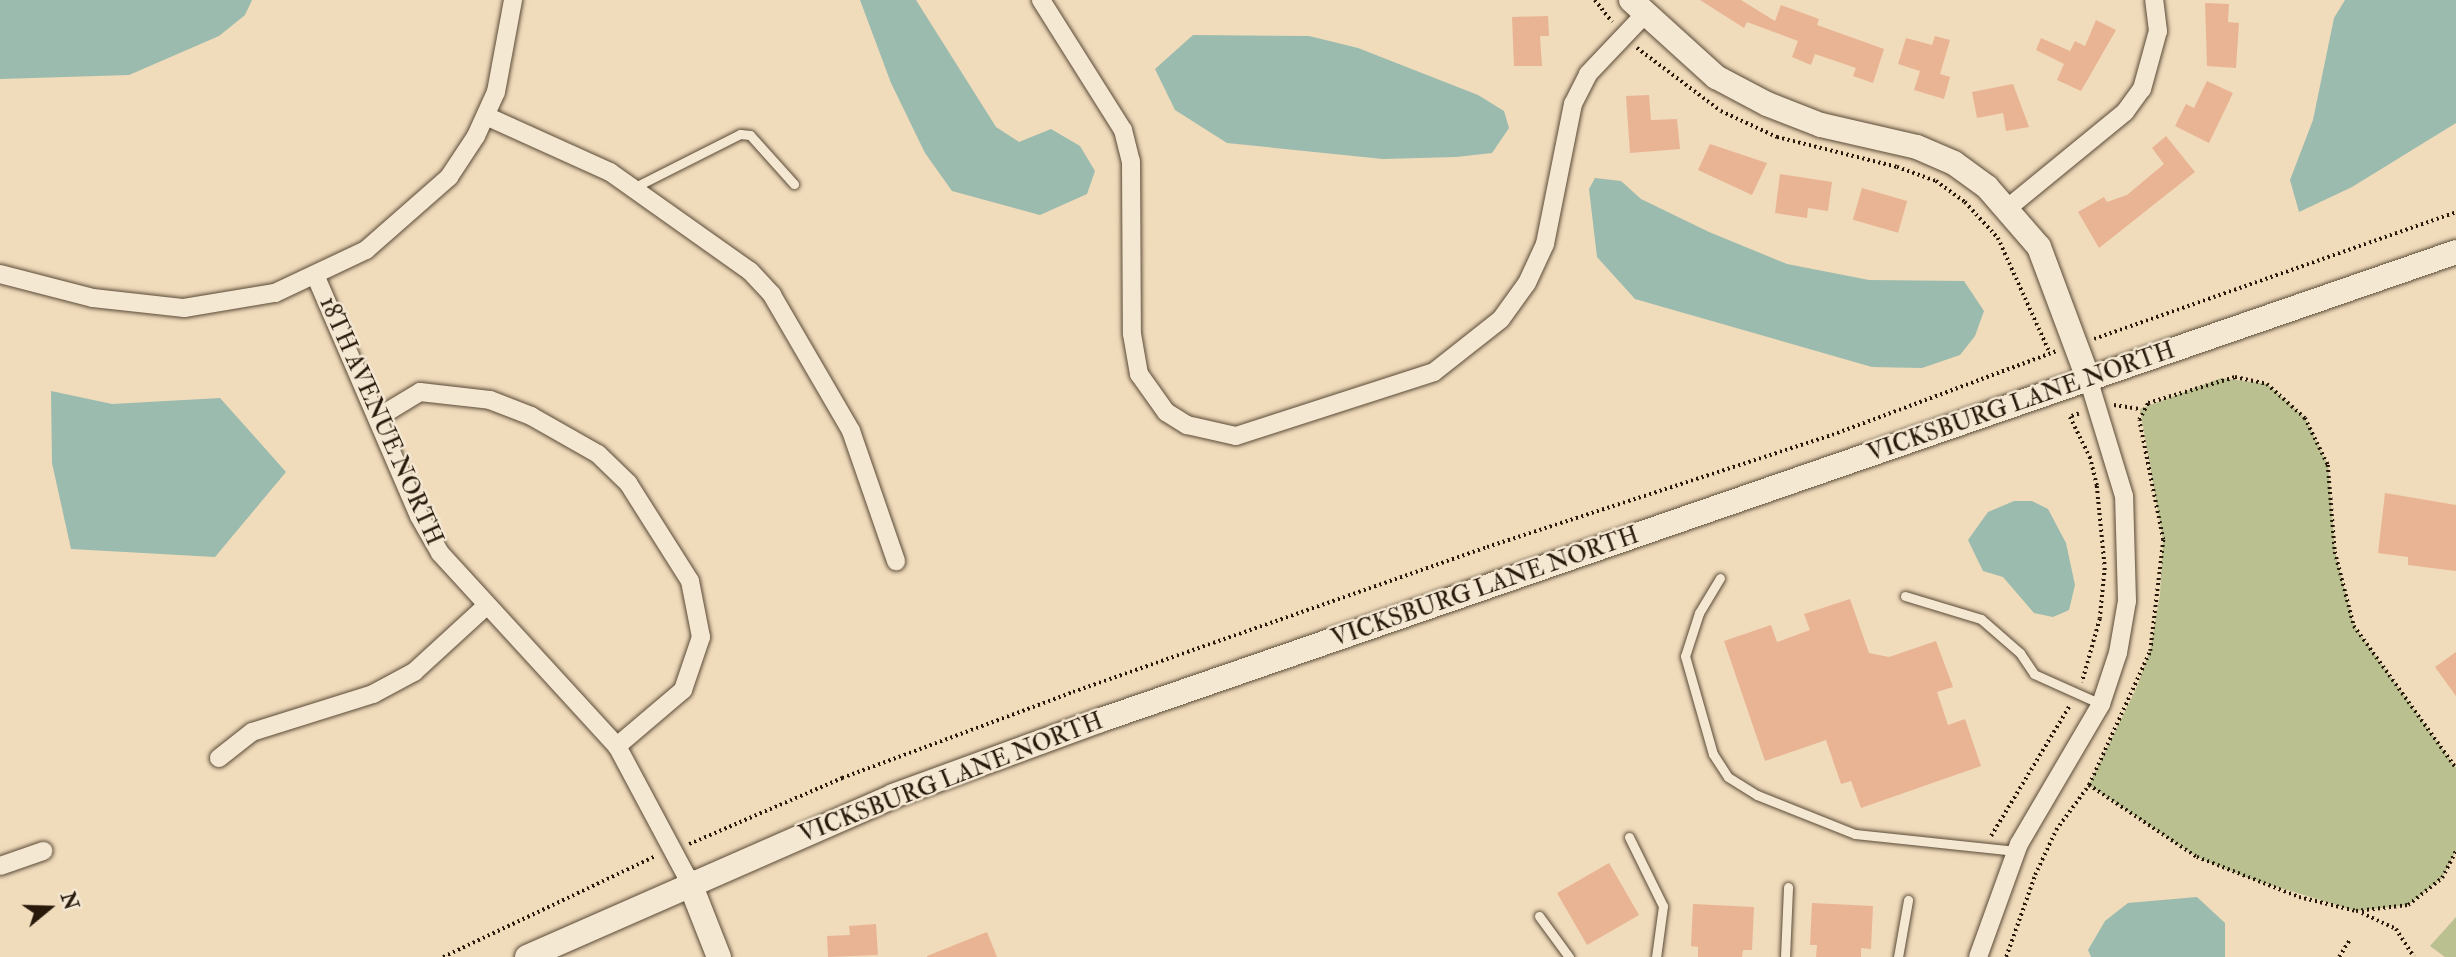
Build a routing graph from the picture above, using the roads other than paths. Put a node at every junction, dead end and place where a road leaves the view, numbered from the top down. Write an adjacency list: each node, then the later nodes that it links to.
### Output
1 (513, 0): 5 (street, 18TH AVENUE NORTH)
2 (1041, 0): 4 (street)
3 (2154, 0): 8 (street)
4 (1638, 8): 8 (main road)
5 (486, 116): 7 (street); 11 (street, 18TH AVENUE NORTH)
6 (794, 184): 7 (lane)
7 (633, 188): 14 (street)
8 (2009, 207): 12 (main road)
9 (2456, 252): 12 (main road, VICKSBURG LANE NORTH)
10 (0, 274): 11 (street)
11 (316, 277): 13 (street, 18TH AVENUE NORTH)
12 (2088, 378): 18 (street); 25 (main road, VICKSBURG LANE NORTH)
13 (377, 418): 17 (street, 18TH AVENUE NORTH); 19 (street)
14 (896, 561)
15 (1720, 578): 23 (lane)
16 (1905, 596): 18 (lane)
17 (485, 607): 19 (street, 18TH AVENUE NORTH); 20 (street)
18 (2101, 704): 23 (street)
19 (617, 746): 25 (street, 18TH AVENUE NORTH)
20 (219, 758)
21 (1629, 837): 32 (lane)
22 (43, 850): 24 (street)
23 (2016, 851): 35 (street)
24 (0, 866)
25 (689, 881): 29 (main road, VICKSBURG LANE NORTH); 30 (main road, 18TH AVENUE NORTH)
26 (1788, 887): 33 (lane)
27 (1908, 900): 34 (lane)
28 (1539, 916): 31 (lane)
29 (527, 957)
30 (719, 957)
31 (1569, 957)
32 (1656, 957)
33 (1785, 957)
34 (1899, 957)
35 (1978, 957)

